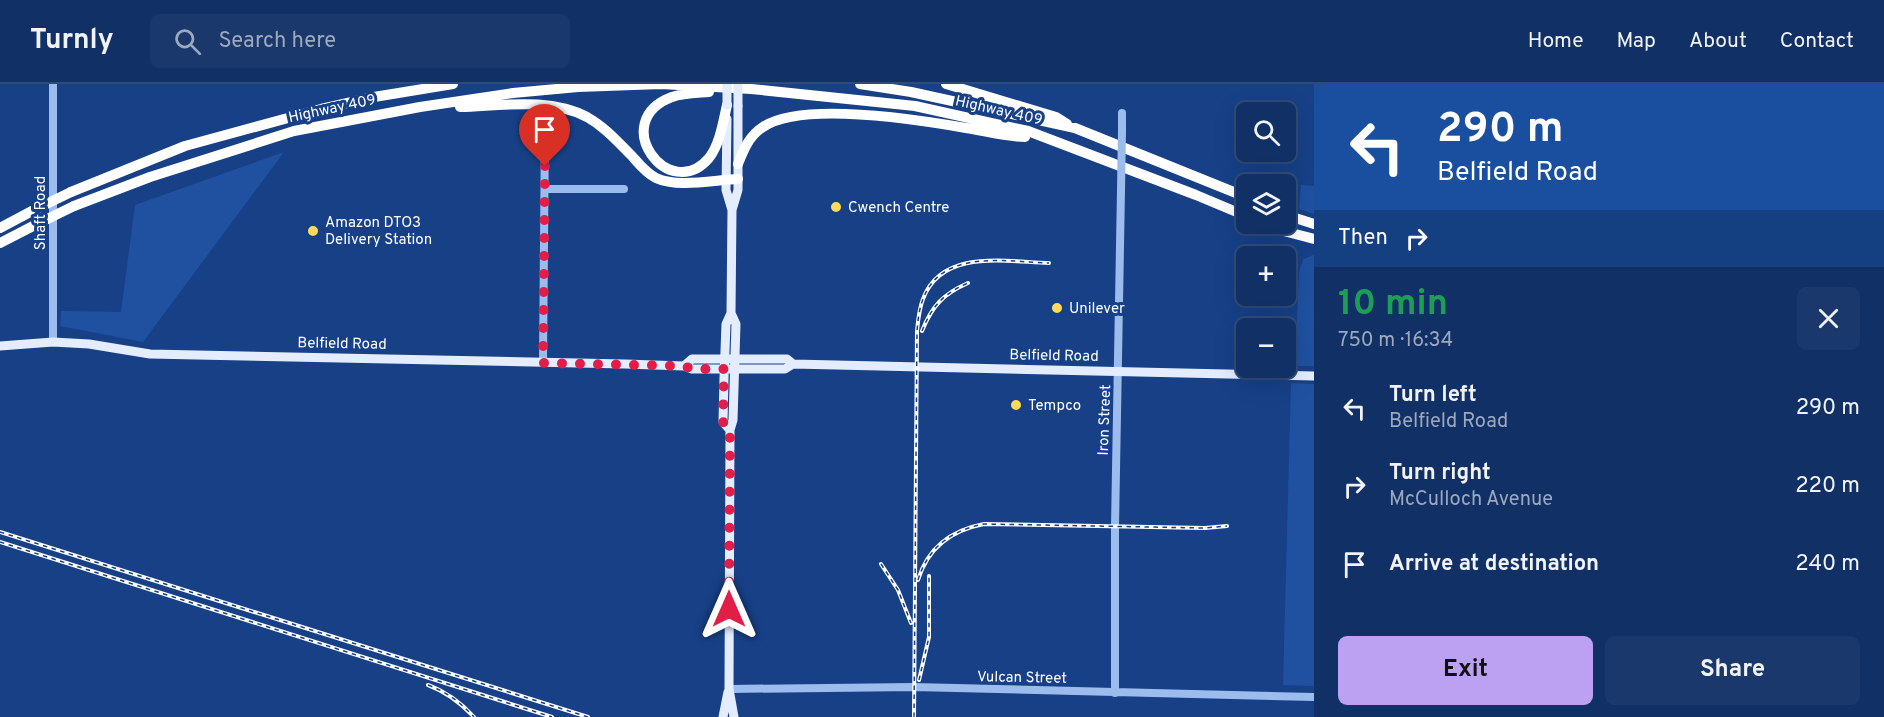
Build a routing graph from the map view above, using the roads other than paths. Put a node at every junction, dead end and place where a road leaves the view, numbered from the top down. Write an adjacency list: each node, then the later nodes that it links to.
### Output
1 (53, 84): 29 (street, Shaft Road)
2 (443, 84): 8 (highway)
3 (453, 84): 8 (highway, Highway 409)
4 (727, 84): 10 (main road, bridge)
5 (738, 84): 10 (main road, bridge)
6 (860, 84): 14 (highway, Highway 409)
7 (946, 84): 14 (highway)
8 (425, 88): 24 (highway, Highway 409, bridge)
9 (752, 89): 10 (highway); 11 (highway, Highway 409); 15 (highway, Highway 409)
10 (733, 105): 16 (main road); 17 (main road)
11 (420, 107): 17 (highway); 27 (highway, Highway 409, bridge)
12 (1122, 113): 38 (street, Iron Street, bridge)
13 (545, 123): 18 (street)
14 (1075, 128): 20 (highway, Highway 409)
15 (1042, 136): 16 (highway); 21 (highway, Highway 409)
16 (738, 164): 17 (main road)
17 (732, 179): 28 (main road)
18 (545, 189): 19 (street); 33 (street)
19 (624, 189)
20 (1236, 193)
21 (1236, 212)
22 (1296, 218): 23 (highway)
23 (1314, 224)
24 (0, 228)
25 (1295, 234): 26 (highway)
26 (1314, 239)
27 (0, 243)
28 (731, 313): 31 (main road); 32 (main road)
29 (53, 342): 30 (main road, Belfield Road); 33 (main road, Belfield Road)
30 (0, 346)
31 (735, 358): 32 (main road, Belfield Road); 34 (main road, Belfield Road); 37 (main road)
32 (724, 359): 35 (main road, Belfield Road); 36 (main road)
33 (543, 363): 35 (main road, Belfield Road)
34 (794, 364): 37 (main road, Belfield Road); 38 (main road, Belfield Road)
35 (684, 366): 36 (main road, Belfield Road)
36 (724, 369): 37 (main road, Belfield Road); 40 (main road)
37 (734, 369): 40 (main road)
38 (1119, 371): 39 (main road, Belfield Road); 42 (street, Iron Street)
39 (1314, 376)
40 (730, 430): 41 (main road)
41 (729, 689): 42 (street, Vulcan Street); 44 (main road); 45 (main road)
42 (1115, 693): 43 (street, Vulcan Street)
43 (1314, 697)
44 (723, 717)
45 (734, 717)

